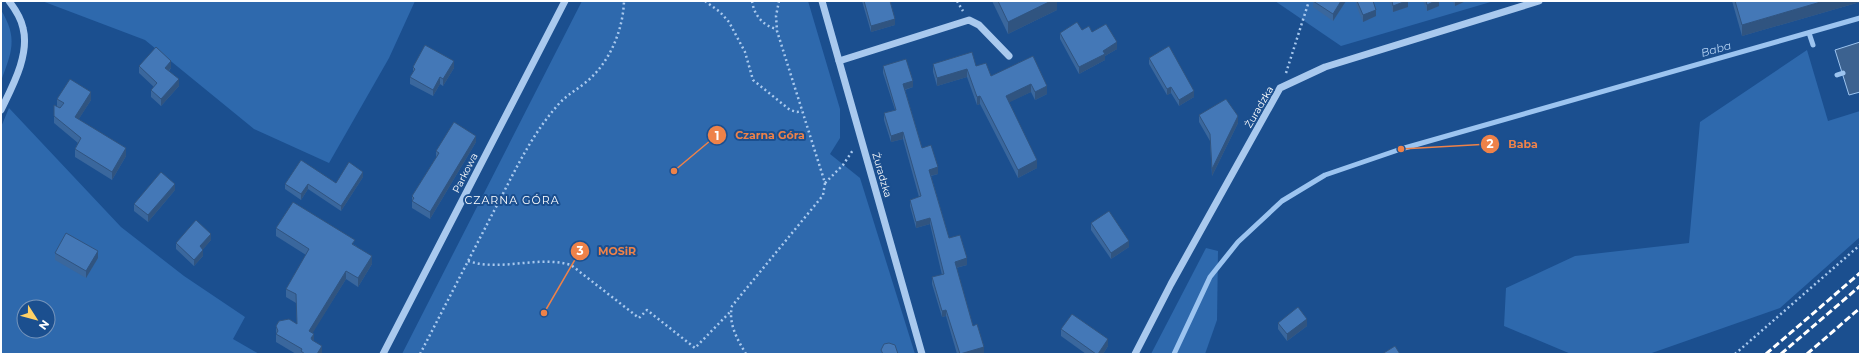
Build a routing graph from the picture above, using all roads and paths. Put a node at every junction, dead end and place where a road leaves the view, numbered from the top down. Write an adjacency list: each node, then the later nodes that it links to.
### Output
1 (9, 1): 14 (street)
2 (565, 1): 21 (street, Parkowa)
3 (624, 1): 19 (path)
4 (705, 1): 15 (path)
5 (752, 1): 10 (path)
6 (779, 1): 10 (path)
7 (822, 1): 12 (street, Żuradzka)
8 (1309, 1): 13 (path)
9 (1539, 1): 13 (street, Żuradzka)
10 (777, 29): 15 (path)
11 (1009, 56): 12 (street)
12 (839, 61): 24 (street, Żuradzka)
13 (1280, 88): 25 (street, Żuradzka)
14 (1, 110)
15 (802, 111): 17 (path)
16 (854, 150): 17 (path)
17 (825, 183): 20 (path)
18 (1860, 245): 26 (path)
19 (468, 261): 20 (path); 22 (path)
20 (730, 312): 23 (path)
21 (383, 354)
22 (420, 354)
23 (746, 354)
24 (922, 354)
25 (1135, 354)
26 (1735, 354)

